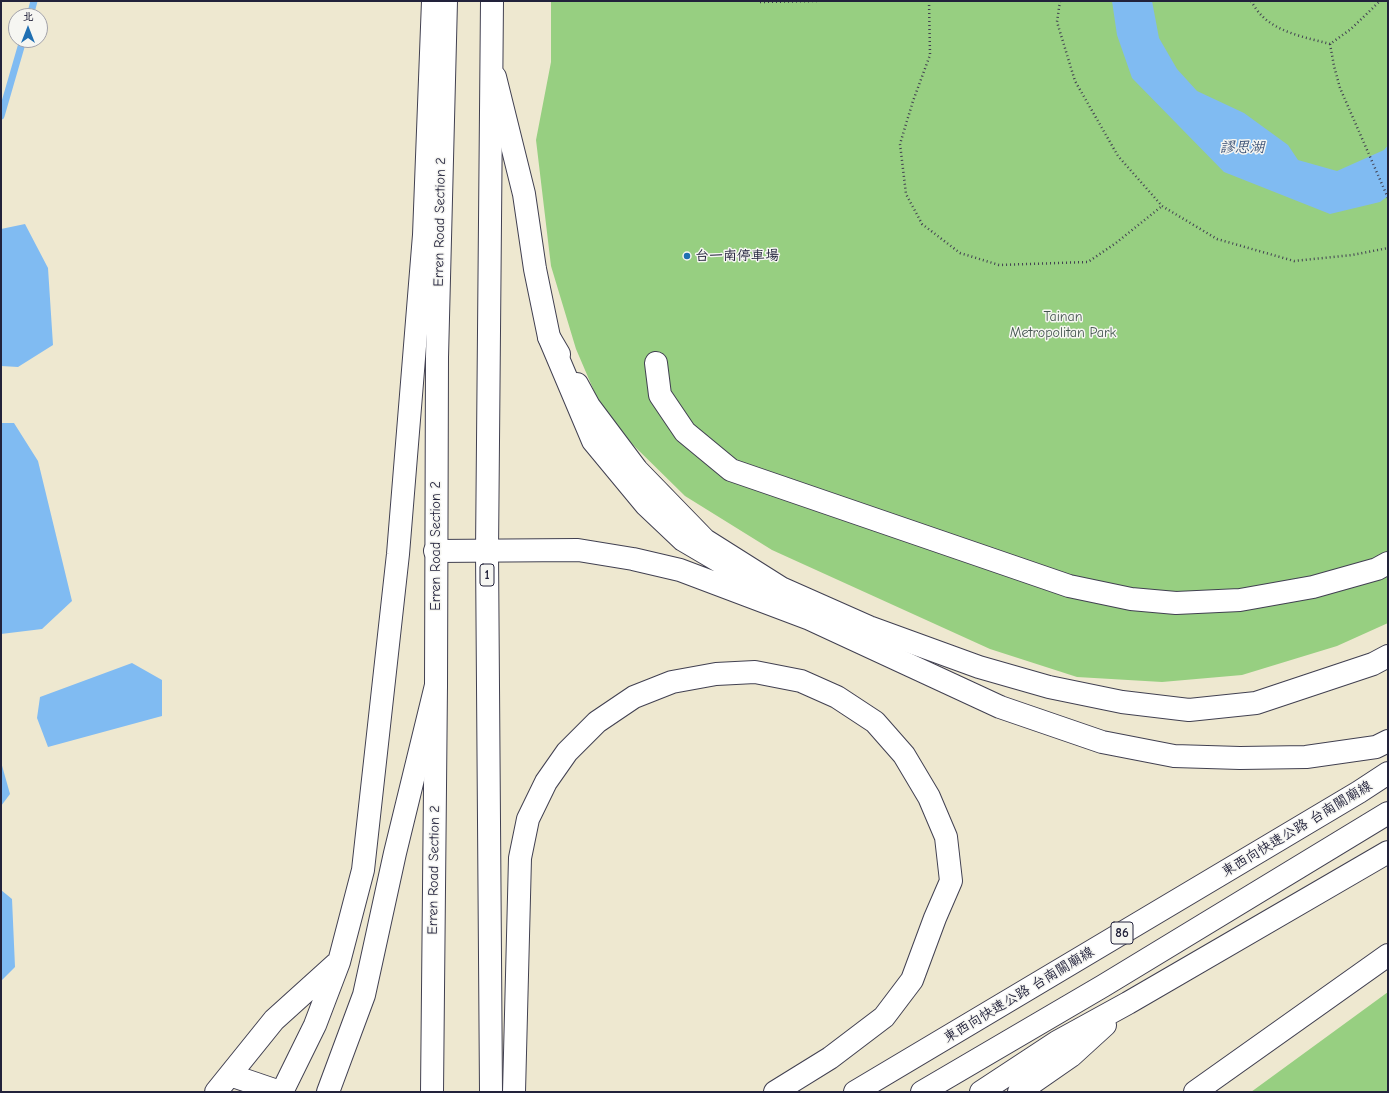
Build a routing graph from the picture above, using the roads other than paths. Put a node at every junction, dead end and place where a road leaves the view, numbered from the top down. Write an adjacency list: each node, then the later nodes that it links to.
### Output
1 (433, 1): 18 (main road)
2 (446, 1): 7 (main road, Erren Road Section 2)
3 (492, 1): 4 (main road, 1)
4 (491, 59): 5 (main road); 8 (main road, 1)
5 (549, 337): 10 (main road); 11 (main road)
6 (656, 363): 9 (main road)
7 (436, 551): 8 (main road); 12 (main road, Erren Road Section 2)
8 (487, 551): 10 (main road); 25 (main road, 1)
9 (1388, 563)
10 (810, 619): 13 (main road)
11 (1388, 656)
12 (436, 685): 23 (main road); 24 (main road, Erren Road Section 2)
13 (1388, 741)
14 (1388, 774): 28 (main road, 東西向快速公路 台南關廟線 / 86)
15 (1388, 813): 29 (main road, 86)
16 (1388, 852): 19 (main road)
17 (1388, 955): 32 (main road)
18 (339, 962): 20 (main road); 22 (main road)
19 (1128, 1003): 30 (main road); 31 (main road)
20 (230, 1075): 21 (main road); 22 (main road)
21 (216, 1092)
22 (281, 1092)
23 (328, 1092)
24 (432, 1092)
25 (491, 1092)
26 (514, 1092): 27 (main road)
27 (775, 1092)
28 (855, 1092)
29 (922, 1092)
30 (981, 1092)
31 (1019, 1092)
32 (1195, 1092)

